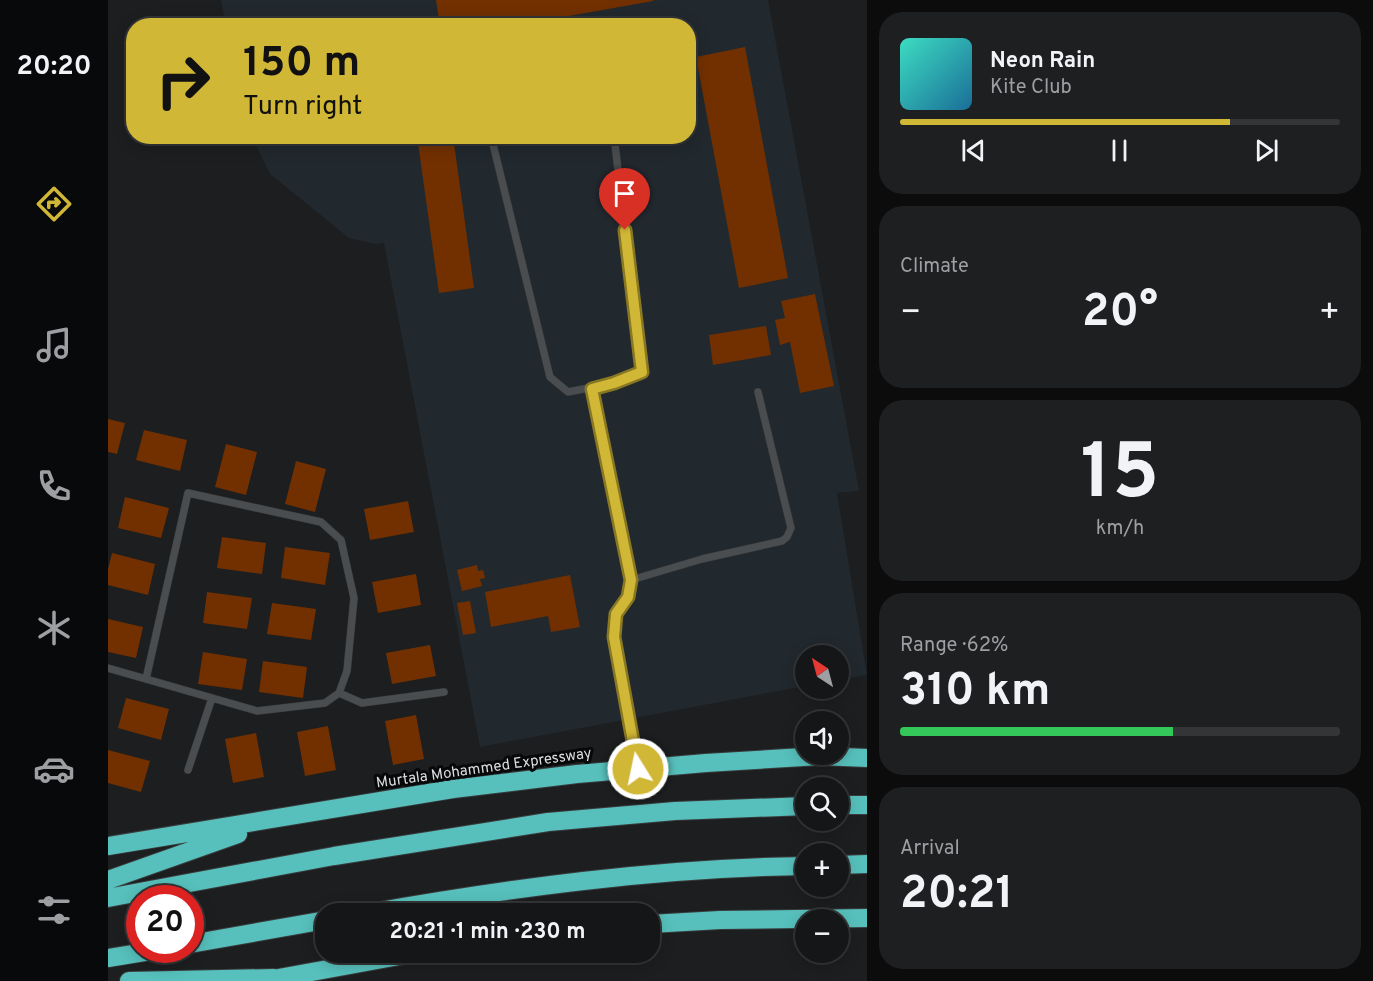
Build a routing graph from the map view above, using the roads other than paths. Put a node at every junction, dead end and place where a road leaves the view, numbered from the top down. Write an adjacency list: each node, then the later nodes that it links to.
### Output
1 (493, 144): 3 (lane)
2 (615, 144): 3 (lane)
3 (592, 389): 5 (lane)
4 (758, 392): 5 (lane)
5 (631, 580): 12 (lane)
6 (108, 668): 7 (lane)
7 (146, 679): 9 (lane); 10 (lane)
8 (444, 692): 9 (lane)
9 (339, 693): 10 (lane)
10 (212, 698): 13 (lane)
11 (867, 758): 12 (highway, Murtala Mohammed Expressway)
12 (638, 769): 17 (highway, Murtala Mohammed Expressway)
13 (188, 770)
14 (849, 805): 15 (highway)
15 (867, 805)
16 (795, 806): 23 (highway)
17 (282, 818): 18 (highway, Murtala Mohammed Expressway); 22 (highway)
18 (108, 846)
19 (867, 864): 20 (highway)
20 (849, 865)
21 (795, 866): 24 (highway)
22 (108, 880)
23 (108, 898)
24 (432, 903)
25 (867, 918): 27 (highway)
26 (315, 922): 28 (highway)
27 (660, 923)
28 (204, 942)
29 (126, 955): 30 (highway)
30 (108, 958)
31 (362, 963): 32 (highway)
32 (270, 980): 33 (highway)
33 (129, 981)

